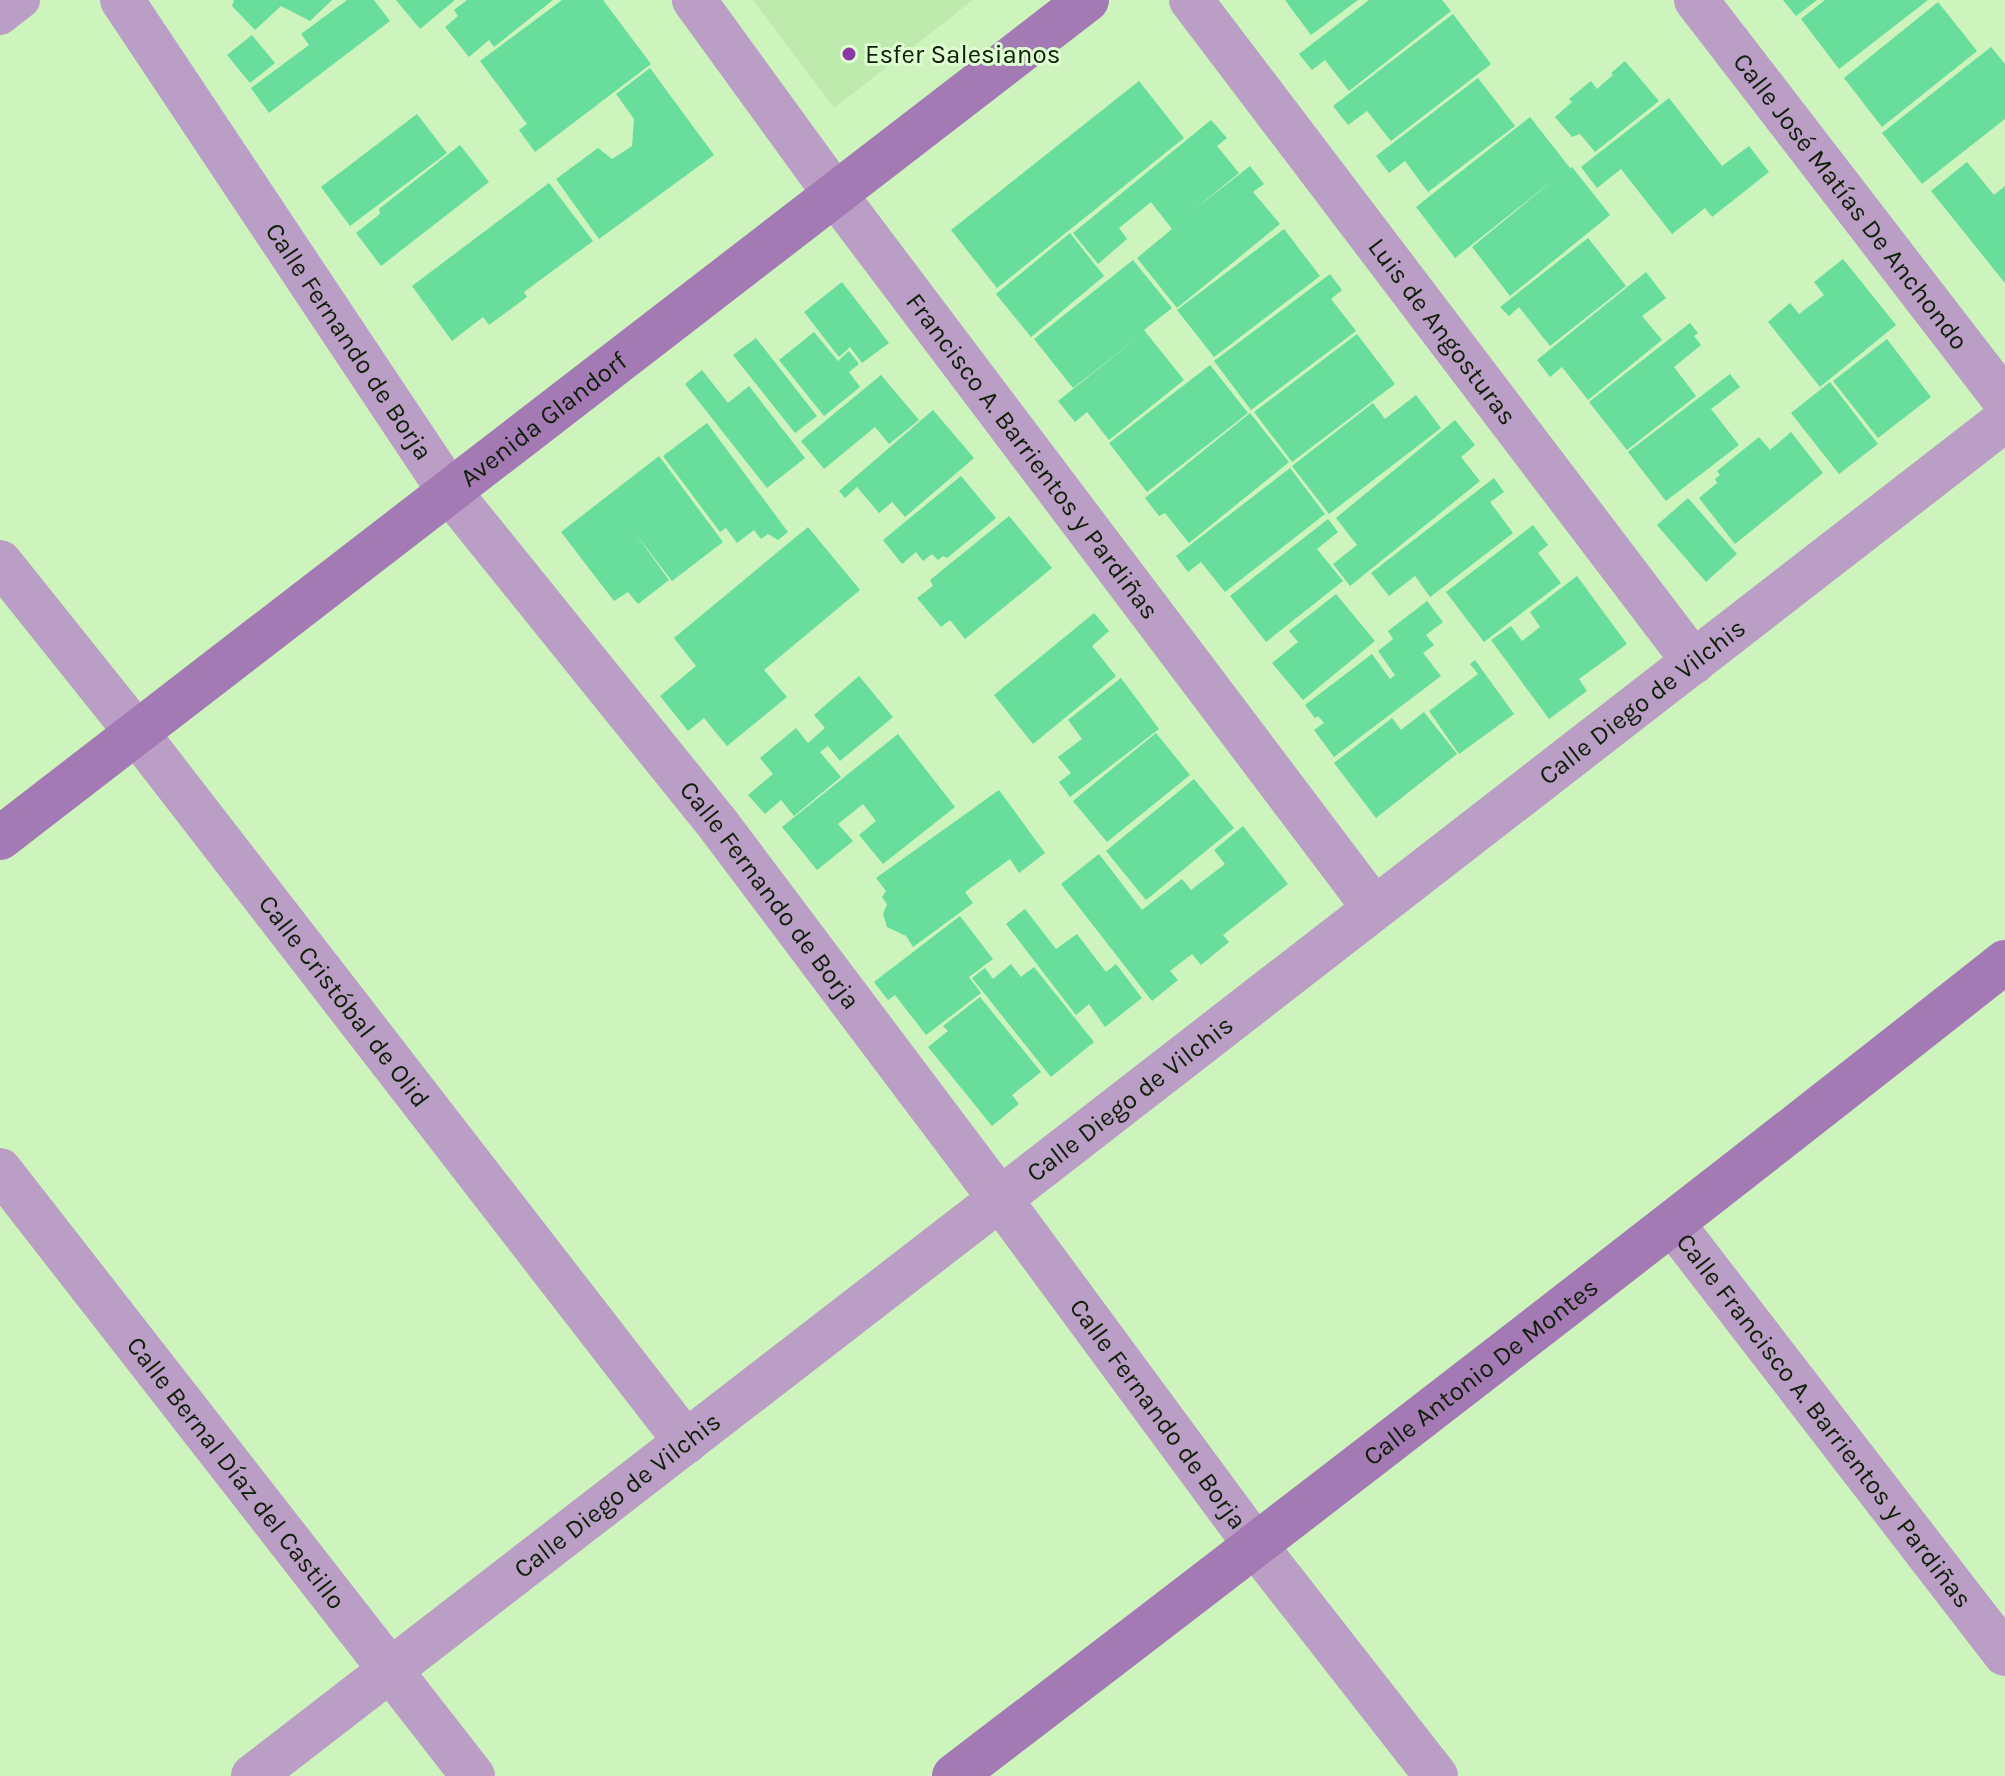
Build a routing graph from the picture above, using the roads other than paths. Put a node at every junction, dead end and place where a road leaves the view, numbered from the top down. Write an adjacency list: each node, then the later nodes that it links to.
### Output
1 (22, 0): 7 (street)
2 (122, 0): 11 (street, Calle Fernando de Borja)
3 (694, 0): 8 (street, Francisco A. Barrientos y Pardiñas)
4 (1087, 0): 8 (main road, Avenida Glandorf)
5 (1191, 0): 13 (street, Luis de Angosturas)
6 (1696, 0): 9 (street, Calle José Matías De Anchondo)
7 (0, 17)
8 (835, 194): 11 (main road, Avenida Glandorf); 16 (street, Francisco A. Barrientos y Pardiñas)
9 (2005, 401)
10 (2005, 420): 13 (street, Calle Diego de Vilchis)
11 (449, 491): 14 (main road, Avenida Glandorf); 19 (street, Calle Fernando de Borja)
12 (0, 562): 14 (street, Calle Cristóbal de Olid)
13 (1694, 662): 16 (street, Calle Diego de Vilchis)
14 (136, 732): 15 (main road, Avenida Glandorf); 21 (street, Calle Cristóbal de Olid)
15 (0, 838)
16 (1374, 908): 19 (street, Calle Diego de Vilchis)
17 (2005, 962): 20 (main road, Calle Antonio De Montes)
18 (0, 1170): 24 (street, Calle Bernal Díaz del Castillo)
19 (1000, 1199): 21 (street, Calle Diego de Vilchis); 22 (street, Calle Fernando de Borja)
20 (1673, 1224): 22 (main road, Calle Antonio De Montes); 23 (street, Calle Francisco A. Barrientos y Pardiñas)
21 (686, 1442): 24 (street, Calle Diego de Vilchis)
22 (1256, 1546): 27 (main road, Calle Antonio De Montes); 28 (street, Calle Fernando de Borja)
23 (2005, 1654)
24 (391, 1669): 25 (street, Calle Diego de Vilchis); 26 (street, Calle Bernal Díaz del Castillo)
25 (253, 1776)
26 (473, 1776)
27 (954, 1776)
28 (1436, 1776)

